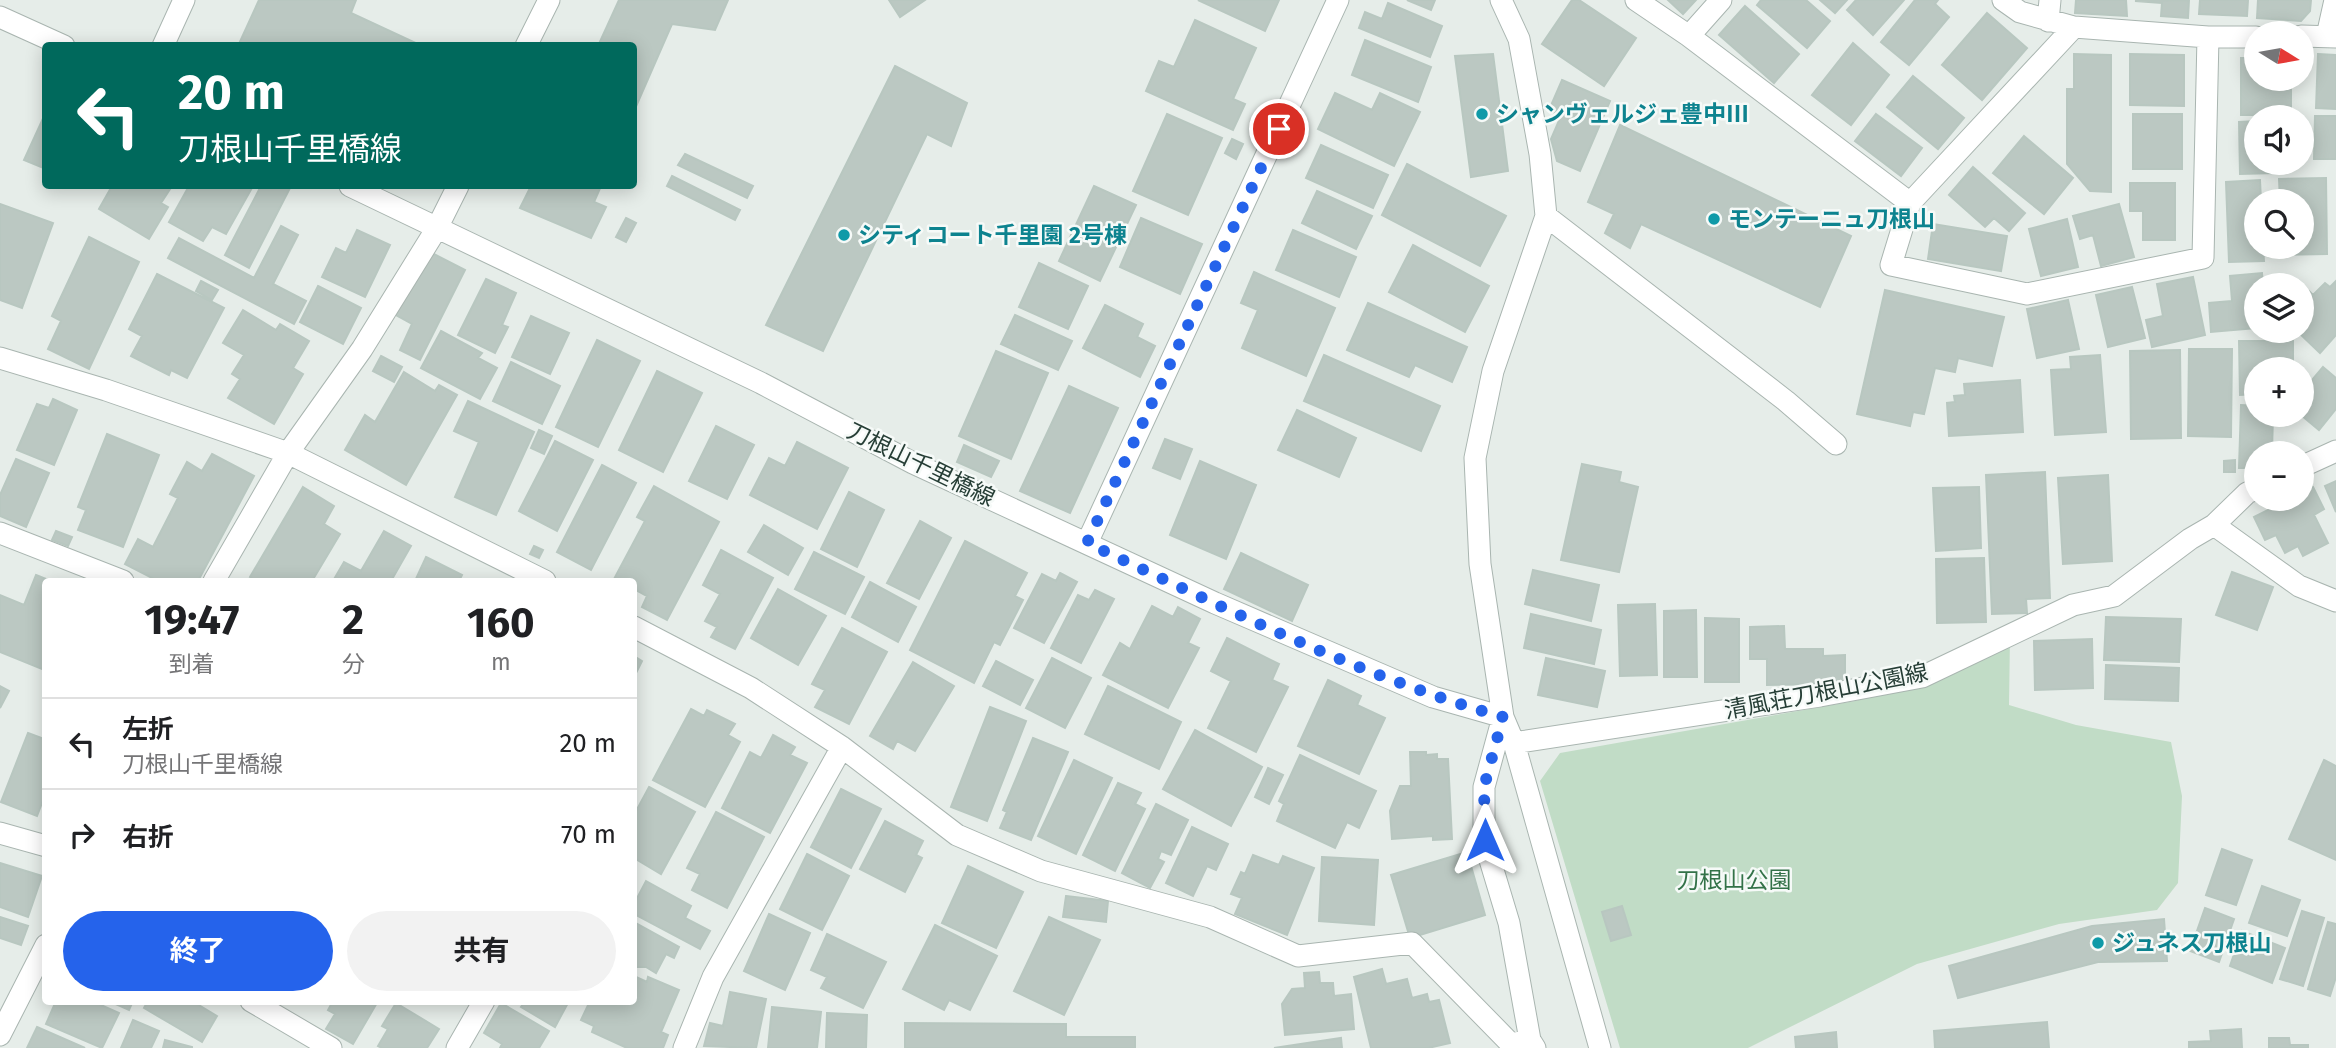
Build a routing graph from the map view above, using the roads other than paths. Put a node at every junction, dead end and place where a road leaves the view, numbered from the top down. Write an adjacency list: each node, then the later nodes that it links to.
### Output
1 (184, 0): 18 (street)
2 (549, 0): 19 (street)
3 (1338, 0): 33 (street)
4 (1501, 0): 23 (street)
5 (1636, 0): 12 (street)
6 (1721, 0): 12 (street)
7 (2003, 0): 9 (street)
8 (2335, 0): 16 (street)
9 (2049, 10): 11 (street)
10 (0, 17): 17 (street)
11 (2074, 27): 14 (street); 22 (street)
12 (1689, 36): 22 (street)
13 (2314, 36): 16 (street)
14 (2208, 37): 15 (street); 22 (street)
15 (2244, 37)
16 (2332, 37)
17 (55, 42)
18 (165, 42)
19 (528, 42)
20 (356, 189): 24 (street, 刀根山千里橋線)
21 (456, 189): 24 (street)
22 (1910, 203)
23 (1546, 216): 26 (street); 39 (street)
24 (437, 228): 28 (street); 33 (street, 刀根山千里橋線)
25 (0, 358): 28 (street)
26 (1836, 444)
27 (2336, 451): 29 (street)
28 (288, 453): 35 (street); 36 (street)
29 (2314, 461)
30 (2244, 496): 31 (street, 清風荘刀根山公園線)
31 (2214, 525): 37 (street); 40 (street, 清風荘刀根山公園線)
32 (0, 533): 34 (street)
33 (1087, 543): 39 (street, 刀根山千里橋線)
34 (115, 578)
35 (216, 578)
36 (539, 578)
37 (2336, 601)
38 (637, 629): 41 (street)
39 (1503, 717): 40 (street); 48 (street)
40 (1514, 743): 52 (street)
41 (842, 747): 48 (street); 51 (street)
42 (0, 834): 43 (street)
43 (42, 845)
44 (42, 953): 47 (street)
45 (258, 1005): 49 (street)
46 (482, 1005): 50 (street)
47 (0, 1035)
48 (1518, 1045)
49 (331, 1048)
50 (457, 1048)
51 (684, 1048)
52 (1600, 1048)

